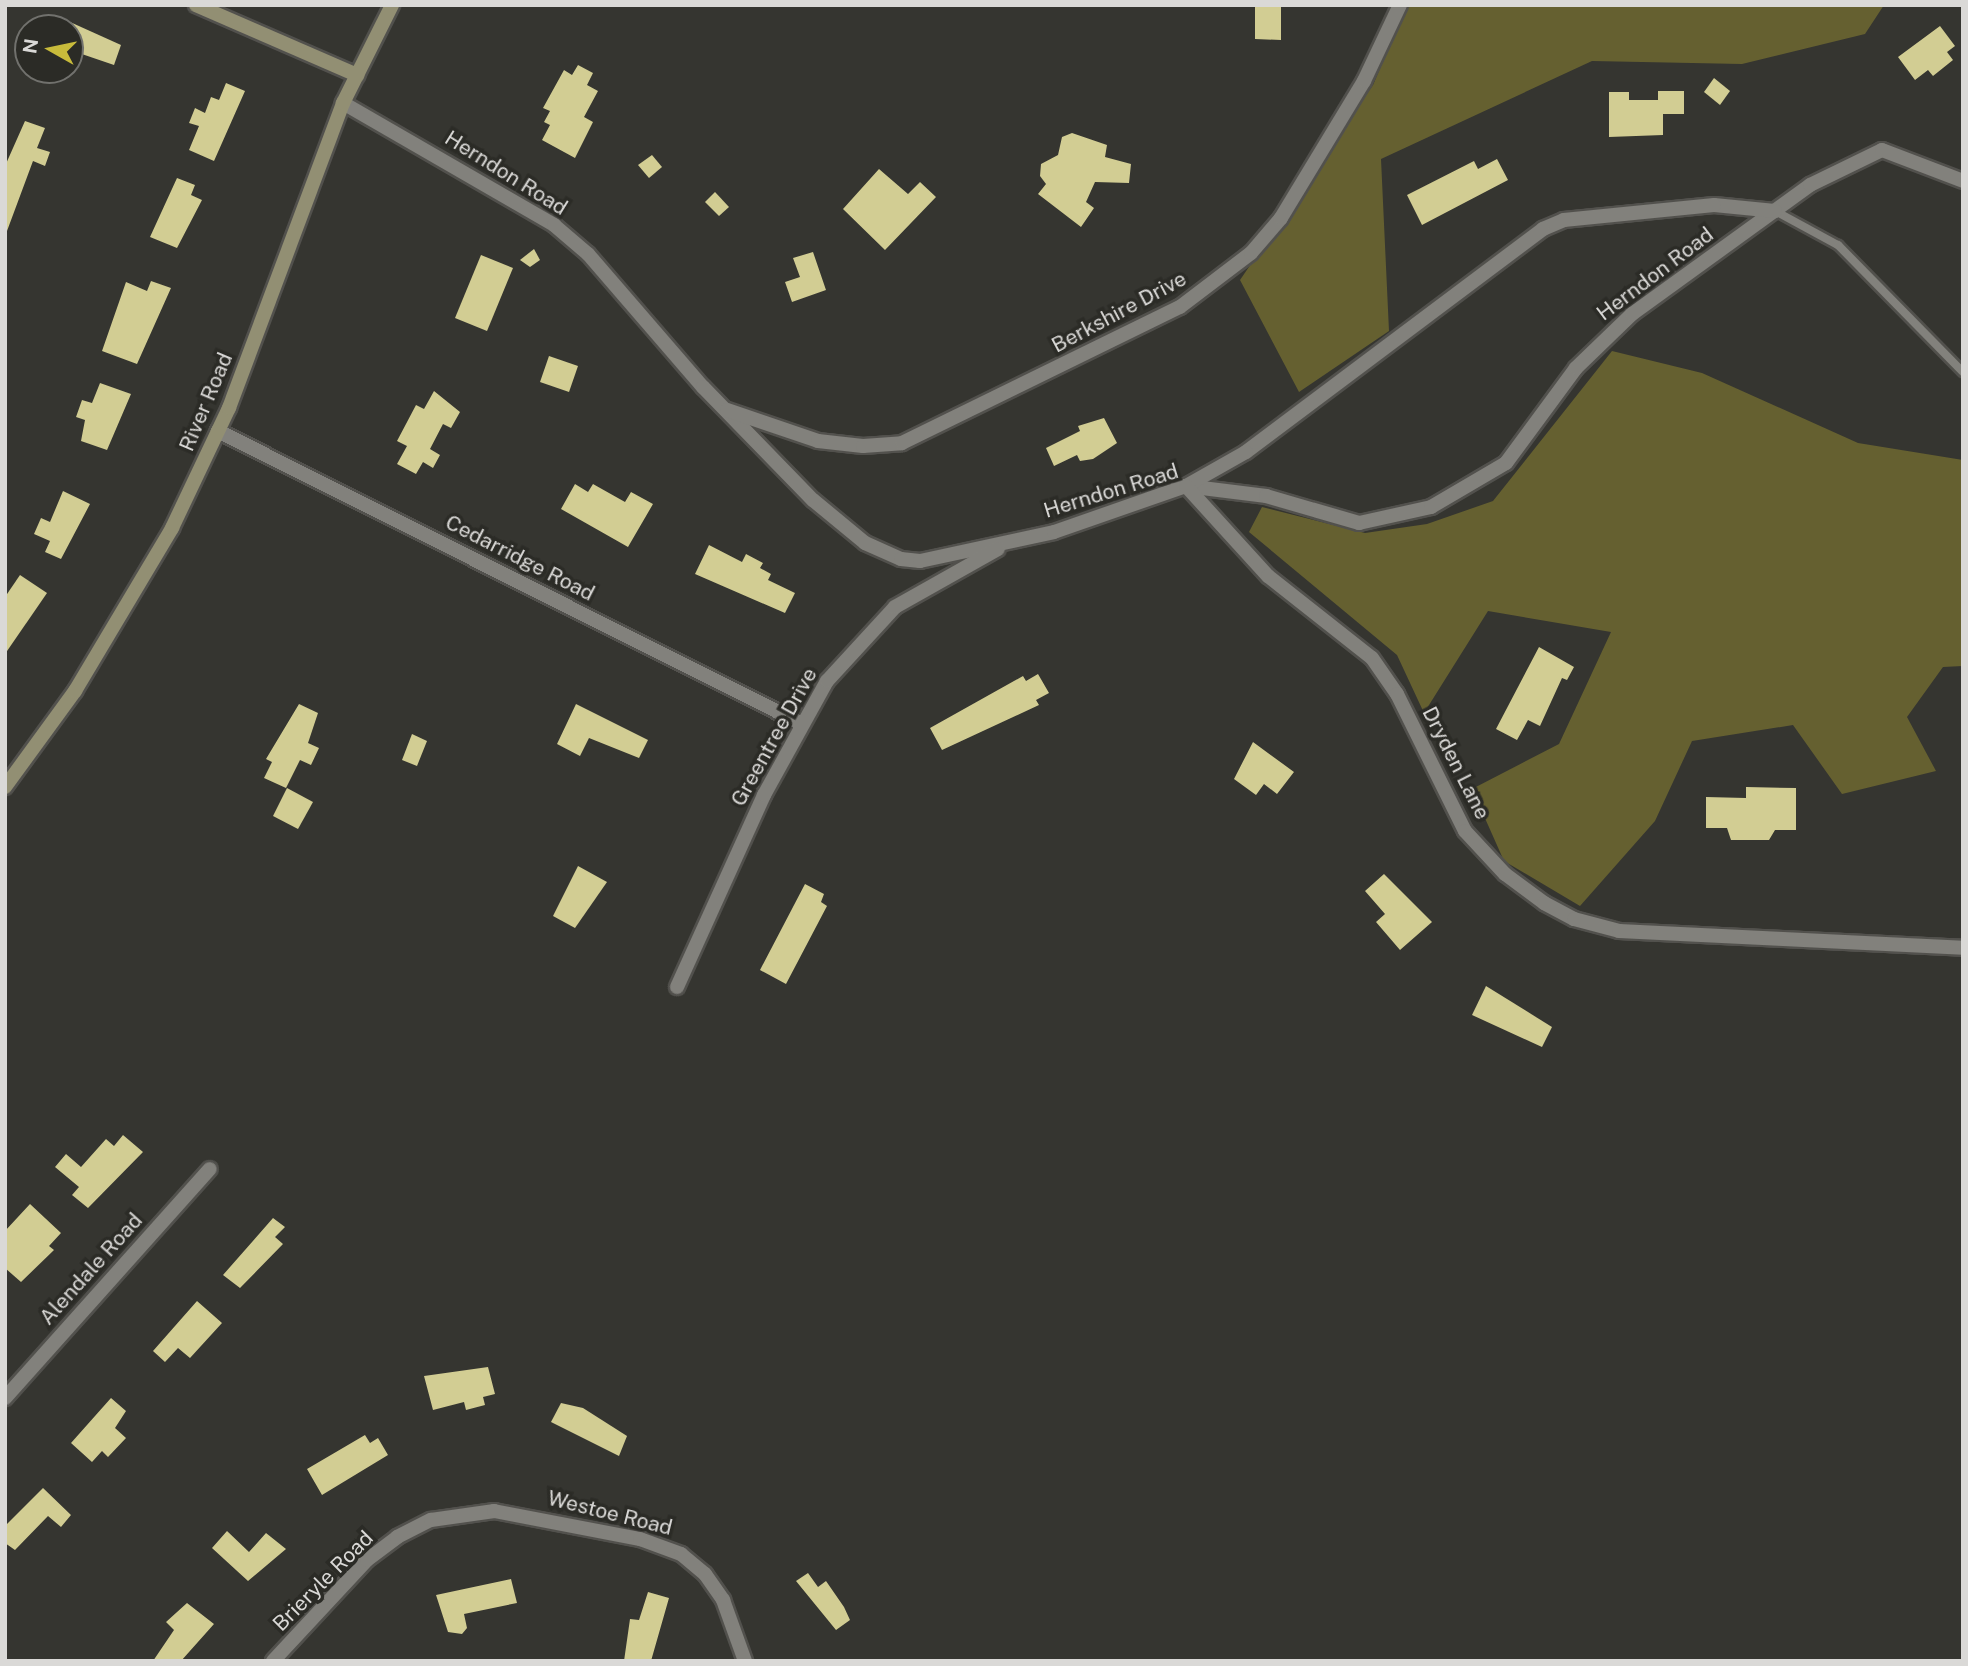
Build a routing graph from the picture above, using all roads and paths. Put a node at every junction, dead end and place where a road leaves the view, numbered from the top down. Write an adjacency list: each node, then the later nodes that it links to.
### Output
1 (196, 5): 4 (main road)
2 (392, 5): 4 (main road, River Road)
3 (1400, 5): 9 (street, Berkshire Drive)
4 (357, 75): 5 (main road, River Road)
5 (343, 103): 9 (street, Herndon Road); 10 (main road, River Road)
6 (1963, 181): 7 (street, Herndon Road)
7 (1775, 211): 8 (lane); 11 (street); 11 (street, Herndon Road)
8 (1963, 372)
9 (725, 410): 12 (street, Herndon Road)
10 (218, 431): 13 (street, Cedarridge Road); 14 (main road, River Road)
11 (1186, 486): 12 (street, Herndon Road); 15 (street, Dryden Lane)
12 (1012, 541): 13 (street, Greentree Drive)
13 (802, 724): 16 (street, Greentree Drive)
14 (5, 788)
15 (1963, 948)
16 (677, 987)
17 (210, 1169): 18 (street, Alendale Road)
18 (5, 1398)
19 (526, 1514): 20 (street, Brieryle Road); 21 (street, Westoe Road)
20 (273, 1661)
21 (745, 1661)

